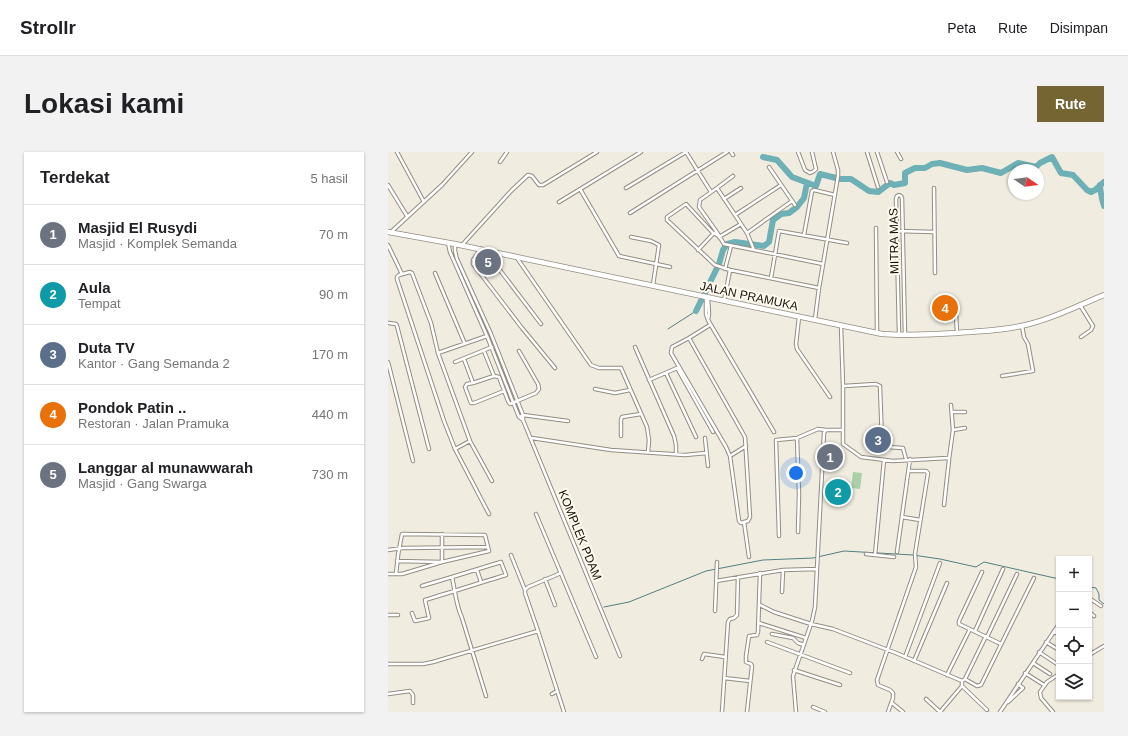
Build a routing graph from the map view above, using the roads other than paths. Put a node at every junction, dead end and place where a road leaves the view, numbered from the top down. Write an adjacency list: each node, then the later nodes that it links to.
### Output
1 (397, 152): 32 (street)
2 (472, 152): 32 (street)
3 (507, 152): 15 (street)
4 (597, 152): 55 (street)
5 (641, 152): 27 (street)
6 (686, 152): 17 (street); 23 (street)
7 (727, 152): 17 (street)
8 (798, 152): 9 (street)
9 (812, 152)
10 (833, 152): 29 (street)
11 (867, 152): 22 (street)
12 (877, 152): 19 (street)
13 (897, 152): 14 (street)
14 (900, 159)
15 (500, 162)
16 (769, 167): 21 (street)
17 (697, 171): 28 (street); 35 (street)
18 (733, 176): 24 (street)
19 (887, 182)
20 (388, 185): 37 (street)
21 (781, 185): 31 (street); 36 (street)
22 (878, 187)
23 (626, 188)
24 (717, 188): 28 (street); 30 (street)
25 (741, 188): 30 (street)
26 (934, 188): 44 (street)
27 (580, 189): 33 (street); 65 (street)
28 (711, 192): 40 (street)
29 (835, 195): 47 (street); 50 (street)
30 (724, 199): 36 (street)
31 (792, 201): 34 (street); 46 (street)
32 (424, 202): 37 (street)
33 (559, 202)
34 (795, 205)
35 (630, 213)
36 (735, 215): 38 (street)
37 (407, 216): 42 (street)
38 (741, 224): 46 (street); 48 (street)
39 (876, 228): 92 (street)
40 (716, 231): 45 (street); 48 (street)
41 (897, 231): 43 (street); 43 (street, MITRA MAS); 73 (street, MITRA MAS)
42 (389, 232): 51 (main road, JALAN PRAMUKA)
43 (903, 232): 44 (street); 74 (street, MITRA MAS)
44 (934, 232): 71 (street)
45 (713, 233): 48 (street); 59 (street); 59 (street)
46 (747, 233): 57 (street)
47 (804, 235): 50 (street); 63 (street)
48 (719, 236): 56 (street)
49 (631, 237): 65 (street)
50 (828, 240): 52 (street); 66 (street)
51 (448, 242): 53 (main road, JALAN PRAMUKA); 62 (street, KOMPLEK PDAM)
52 (847, 242)
53 (455, 244): 55 (main road, JALAN PRAMUKA); 60 (street, KOMPLEK PDAM)
54 (388, 245): 72 (street)
55 (462, 245): 58 (main road, JALAN PRAMUKA)
56 (728, 245): 57 (street); 68 (street)
57 (753, 247): 63 (street)
58 (481, 249): 61 (main road, JALAN PRAMUKA); 109 (street)
59 (698, 250): 68 (street)
60 (455, 251): 62 (street); 83 (street, KOMPLEK PDAM)
61 (490, 251): 64 (main road, JALAN PRAMUKA); 88 (street)
62 (450, 252): 85 (street, KOMPLEK PDAM)
63 (774, 254): 66 (street); 75 (street)
64 (516, 257): 76 (main road, JALAN PRAMUKA); 117 (street)
65 (656, 264): 67 (street); 76 (street)
66 (824, 264): 77 (street)
67 (670, 267)
68 (725, 269): 69 (street)
69 (730, 270): 75 (street); 80 (street)
70 (435, 273): 99 (street)
71 (935, 273)
72 (402, 274): 105 (street); 144 (street)
73 (898, 274): 74 (street); 96 (street, MITRA MAS)
74 (903, 274): 96 (street, MITRA MAS)
75 (771, 278): 77 (street)
76 (653, 286): 79 (main road, JALAN PRAMUKA)
77 (819, 288): 86 (street)
78 (1104, 295): 81 (main road, JALAN PRAMUKA)
79 (705, 298): 80 (main road, JALAN PRAMUKA); 89 (street)
80 (724, 302): 84 (main road, JALAN PRAMUKA)
81 (1080, 305): 91 (main road, JALAN PRAMUKA); 97 (street)
82 (956, 314): 93 (street)
83 (484, 317): 85 (street); 94 (street, KOMPLEK PDAM)
84 (799, 317): 86 (main road, JALAN PRAMUKA); 119 (street)
85 (479, 319): 95 (street, KOMPLEK PDAM)
86 (815, 320): 90 (main road, JALAN PRAMUKA)
87 (388, 322): 143 (street)
88 (541, 324)
89 (710, 325): 98 (street); 135 (street)
90 (841, 325): 92 (main road, JALAN PRAMUKA); 115 (street)
91 (1022, 326): 93 (main road, JALAN PRAMUKA); 112 (street)
92 (877, 333): 96 (main road, JALAN PRAMUKA)
93 (957, 333): 96 (main road, JALAN PRAMUKA)
94 (491, 334): 95 (street); 100 (street, KOMPLEK PDAM)
95 (487, 336): 99 (street); 102 (street, KOMPLEK PDAM)
96 (902, 336)
97 (1081, 336)
98 (689, 338): 142 (street); 148 (street)
99 (465, 344): 105 (street)
100 (496, 346): 102 (street); 120 (street, KOMPLEK PDAM)
101 (636, 347): 113 (street)
102 (491, 348): 103 (street); 121 (street, KOMPLEK PDAM)
103 (484, 351): 106 (street); 111 (street)
104 (519, 351): 120 (street)
105 (438, 353): 141 (street)
106 (464, 359): 108 (street); 114 (street)
107 (388, 362): 153 (street)
108 (455, 362)
109 (555, 368)
110 (666, 373): 113 (street); 134 (street); 137 (street)
111 (494, 376): 114 (street); 118 (street)
112 (1002, 376)
113 (649, 380): 146 (street)
114 (473, 383): 118 (street)
115 (844, 386): 132 (street); 149 (street)
116 (595, 389): 117 (street)
117 (630, 390): 125 (street)
118 (504, 391): 121 (street)
119 (830, 397)
120 (517, 400): 121 (street); 126 (street, KOMPLEK PDAM)
121 (513, 402): 127 (street, KOMPLEK PDAM)
122 (951, 405): 123 (street)
123 (952, 412): 124 (street); 133 (street)
124 (965, 412)
125 (641, 414): 136 (street); 145 (street)
126 (523, 415): 127 (street); 128 (street, KOMPLEK PDAM); 129 (street)
127 (520, 417): 128 (street, KOMPLEK PDAM)
128 (523, 420): 138 (street, KOMPLEK PDAM)
129 (568, 421)
130 (965, 428): 133 (street)
131 (826, 430): 132 (street); 140 (street); 183 (street)
132 (843, 430): 152 (street)
133 (953, 430): 151 (street)
134 (713, 432)
135 (774, 432)
136 (621, 436)
137 (696, 437)
138 (531, 438): 145 (street); 230 (street, KOMPLEK PDAM)
139 (705, 438): 147 (street)
140 (797, 438): 163 (street); 165 (street)
141 (470, 441): 144 (street); 156 (street)
142 (746, 446): 148 (street); 162 (street)
143 (429, 449)
144 (455, 449): 158 (street)
145 (648, 452): 146 (street)
146 (676, 454): 147 (street)
147 (706, 454): 154 (street)
148 (730, 456): 162 (street)
149 (906, 459): 150 (street); 152 (street)
150 (910, 459): 151 (street); 155 (street)
151 (949, 459): 157 (street)
152 (884, 460): 172 (street)
153 (413, 461)
154 (708, 466)
155 (909, 471): 160 (street); 161 (street)
156 (492, 481)
157 (944, 506)
158 (489, 514)
159 (536, 514): 184 (street)
160 (902, 517): 161 (street); 170 (street)
161 (920, 520): 226 (street)
162 (744, 522): 174 (street)
163 (798, 532)
164 (442, 534): 166 (street); 167 (street); 168 (street)
165 (779, 536)
166 (488, 546): 167 (street); 177 (street)
167 (442, 548): 168 (street); 177 (street)
168 (399, 549): 169 (street); 176 (street)
169 (388, 550)
170 (897, 552)
171 (866, 554): 172 (street)
172 (875, 554): 175 (street)
173 (511, 555): 198 (street)
174 (749, 557)
175 (894, 557)
176 (397, 561): 177 (street); 188 (street)
177 (442, 562): 188 (street)
178 (717, 562): 194 (street)
179 (940, 563): 233 (street)
180 (1003, 568): 214 (street)
181 (477, 570): 190 (street); 195 (street); 195 (street)
182 (783, 570): 183 (street); 186 (street); 200 (street)
183 (816, 570): 210 (street)
184 (561, 572): 193 (street); 231 (street)
185 (982, 572): 212 (street)
186 (760, 573): 191 (street); 203 (street)
187 (388, 574): 188 (street)
188 (396, 574)
189 (1017, 574): 217 (street)
190 (452, 577): 197 (street); 199 (street)
191 (738, 577): 194 (street); 232 (street)
192 (1034, 578): 221 (street)
193 (545, 579): 198 (street); 202 (street)
194 (716, 581): 205 (street)
195 (481, 582): 199 (street)
196 (947, 583): 235 (street)
197 (422, 586)
198 (525, 590): 213 (street)
199 (455, 591): 206 (street); 225 (street)
200 (782, 592)
201 (1092, 600): 204 (street)
202 (555, 605)
203 (760, 605): 209 (street); 210 (street)
204 (1101, 606)
205 (715, 611)
206 (412, 613)
207 (388, 615): 208 (street)
208 (398, 615)
209 (759, 623): 218 (street); 247 (street)
210 (811, 624): 218 (street); 226 (street)
211 (1056, 628): 215 (street)
212 (970, 629): 214 (street); 243 (street)
213 (538, 631): 225 (street); 253 (street)
214 (975, 631): 217 (street)
215 (1054, 632): 220 (street)
216 (772, 634): 222 (street)
217 (986, 636): 221 (street); 246 (street)
218 (806, 638): 222 (street)
219 (767, 642): 229 (street)
220 (1046, 642): 224 (street); 227 (street)
221 (1001, 644): 246 (street)
222 (804, 645): 229 (street)
223 (1104, 646): 228 (street)
224 (1056, 648)
225 (473, 650): 237 (street); 256 (street)
226 (888, 650): 233 (street); 259 (street)
227 (1039, 652): 236 (street); 238 (street)
228 (1092, 653)
229 (800, 655): 239 (street); 240 (street)
230 (620, 656)
231 (596, 657)
232 (726, 657): 234 (street); 245 (street)
233 (905, 657): 235 (street)
234 (702, 659)
235 (914, 661): 243 (street)
236 (1033, 663): 241 (street); 242 (street)
237 (388, 664)
238 (1056, 664)
239 (794, 670): 250 (street); 266 (street)
240 (850, 673)
241 (1026, 673): 249 (street); 251 (street)
242 (1050, 674)
243 (947, 675): 248 (street)
244 (1056, 676): 251 (street)
245 (724, 678): 247 (street); 264 (street)
246 (965, 679): 248 (street)
247 (750, 681): 265 (street)
248 (962, 681): 252 (street)
249 (1018, 684): 260 (street); 260 (street)
250 (840, 685)
251 (1044, 685): 272 (street)
252 (962, 686): 262 (street); 270 (street)
253 (557, 691): 255 (street); 263 (street)
254 (388, 694): 258 (street)
255 (552, 694)
256 (486, 696)
257 (926, 699): 270 (street)
258 (413, 703)
259 (892, 703): 268 (street); 269 (street)
260 (1005, 705): 271 (street)
261 (813, 708): 267 (street)
262 (987, 710)
263 (564, 712)
264 (722, 712)
265 (747, 712)
266 (796, 712)
267 (823, 712)
268 (888, 712)
269 (903, 712)
270 (940, 712)
271 (1000, 712)
272 (1053, 712)

